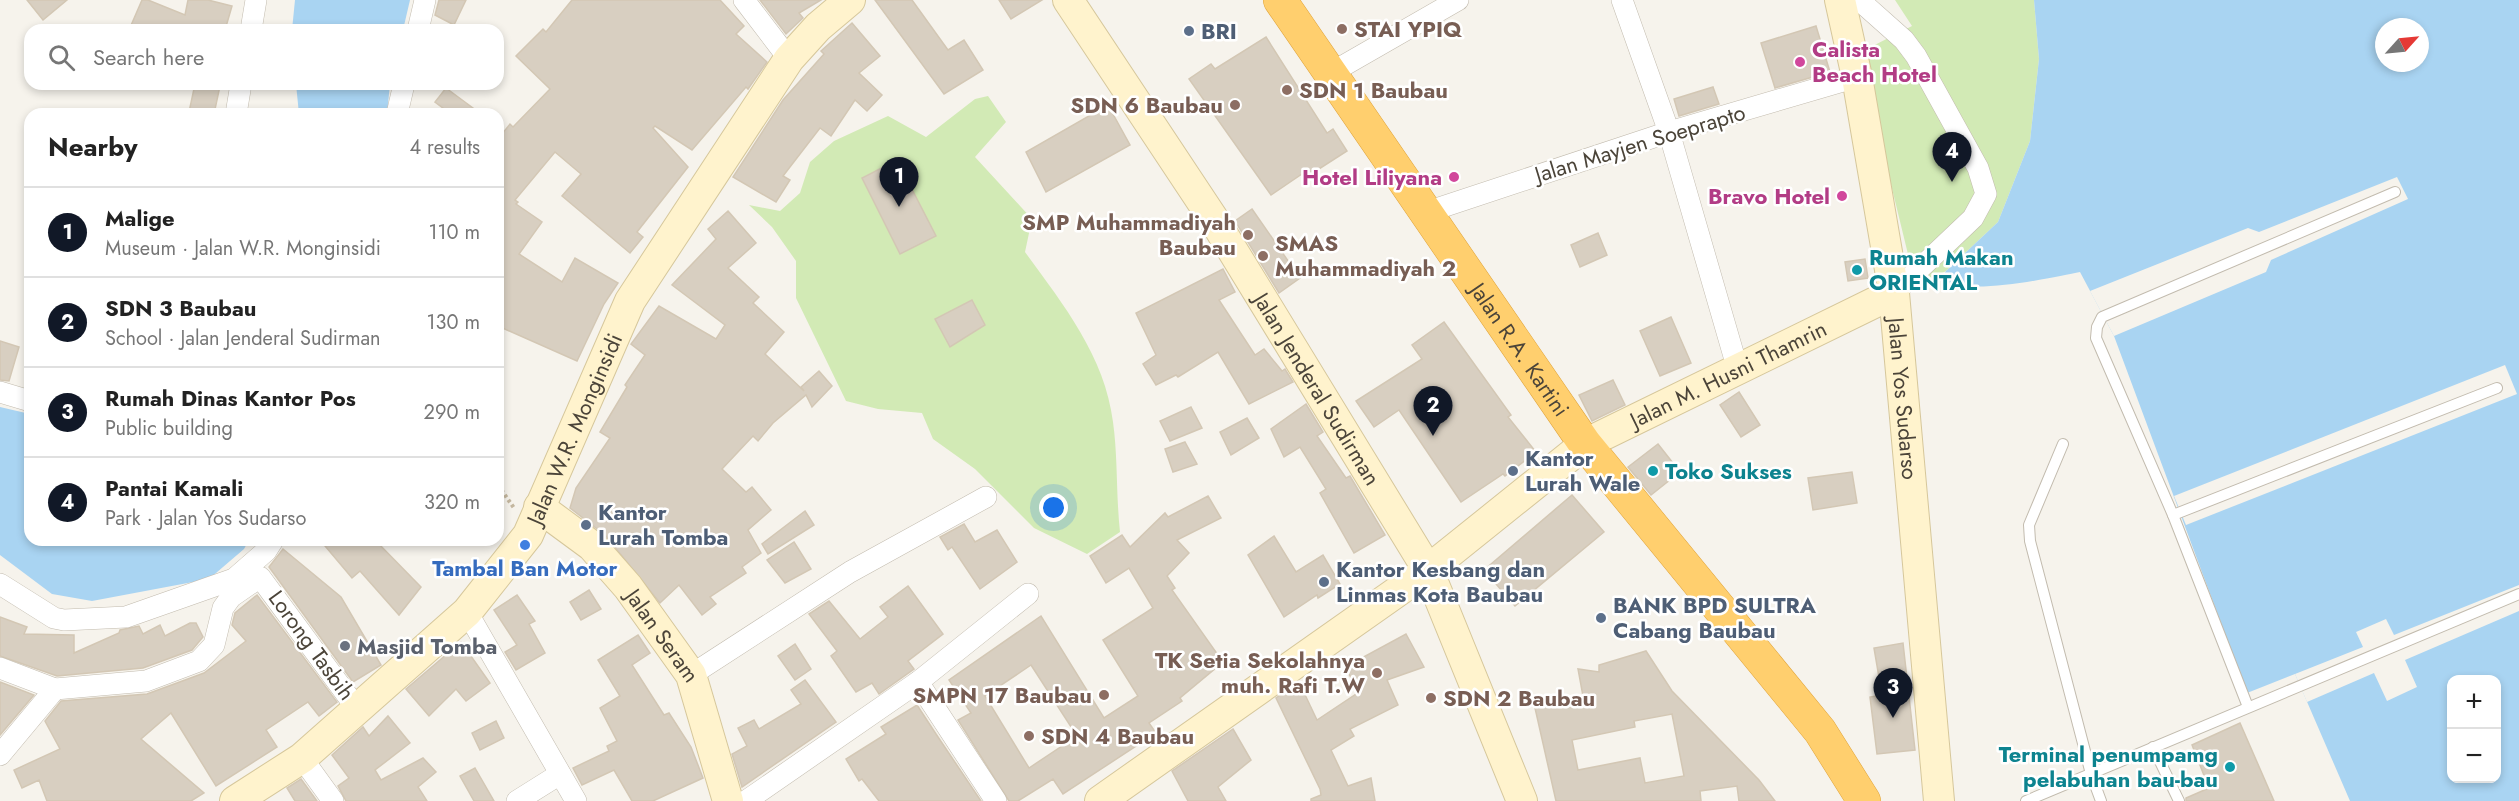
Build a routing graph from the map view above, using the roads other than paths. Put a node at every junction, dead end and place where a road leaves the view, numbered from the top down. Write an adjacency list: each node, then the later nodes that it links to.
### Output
1 (256, 0): 11 (street)
2 (425, 0): 12 (street)
3 (744, 0): 13 (street)
4 (850, 0): 13 (main road, Jalan W.R. Monginsidi)
5 (1068, 0): 34 (main road, Jalan Jenderal Sudirman)
6 (1280, 0): 14 (highway, Jalan R.A. Kartini)
7 (1458, 0): 14 (street)
8 (1622, 0): 20 (street)
9 (1840, 0): 15 (main road, Jalan Yos Sudarso)
10 (1859, 0): 23 (street)
11 (252, 24)
12 (419, 24)
13 (789, 59): 31 (main road, Jalan W.R. Monginsidi)
14 (1329, 74): 22 (highway, Jalan R.A. Kartini)
15 (1857, 77): 20 (street, Jalan Mayjen Soeprapto); 23 (main road, Jalan Yos Sudarso)
16 (240, 90): 18 (street)
17 (403, 90): 19 (street)
18 (237, 108)
19 (398, 108)
20 (1669, 132): 22 (street, Jalan Mayjen Soeprapto); 24 (street)
21 (2395, 192): 32 (lane)
22 (1424, 213): 28 (highway, Jalan R.A. Kartini)
23 (1894, 293): 24 (main road, Jalan M. Husni Thamrin); 61 (main road, Jalan Yos Sudarso)
24 (1738, 370): 28 (main road, Jalan M. Husni Thamrin)
25 (2497, 388): 32 (lane)
26 (0, 392): 27 (street)
27 (24, 398)
28 (1584, 444): 34 (main road, Jalan M. Husni Thamrin); 60 (highway, Jalan R.A. Kartini)
29 (2063, 444): 49 (lane)
30 (986, 497): 40 (street)
31 (539, 507): 38 (main road, Jalan W.R. Monginsidi); 40 (main road, Jalan Seram)
32 (2173, 515): 43 (lane)
33 (269, 546): 35 (street)
34 (1428, 570): 58 (main road, Jalan M. Husni Thamrin); 59 (main road, Jalan Jenderal Sudirman)
35 (0, 584)
36 (1028, 594): 41 (street)
37 (2519, 594): 43 (lane)
38 (467, 612): 44 (main road, Jalan W.R. Monginsidi); 48 (street)
39 (0, 668): 42 (street, Lorong Tasbih)
40 (691, 675): 55 (main road, Jalan Seram)
41 (918, 682): 56 (street); 57 (street)
42 (55, 689): 44 (street, Lorong Tasbih); 46 (street)
43 (2248, 707): 45 (lane)
44 (358, 710): 47 (main road, Jalan W.R. Monginsidi)
45 (2153, 747): 49 (lane); 64 (lane)
46 (0, 755)
47 (302, 758): 51 (main road, Jalan W.R. Monginsidi); 52 (street)
48 (560, 774): 53 (street); 54 (street)
49 (2091, 774): 50 (lane); 63 (lane)
50 (2043, 798): 62 (lane)
51 (235, 801)
52 (333, 801)
53 (517, 801)
54 (576, 801)
55 (728, 801)
56 (746, 801)
57 (996, 801)
58 (1100, 801)
59 (1522, 801)
60 (1864, 801)
61 (1939, 801)
62 (2026, 801)
63 (2101, 801)
64 (2179, 801)

